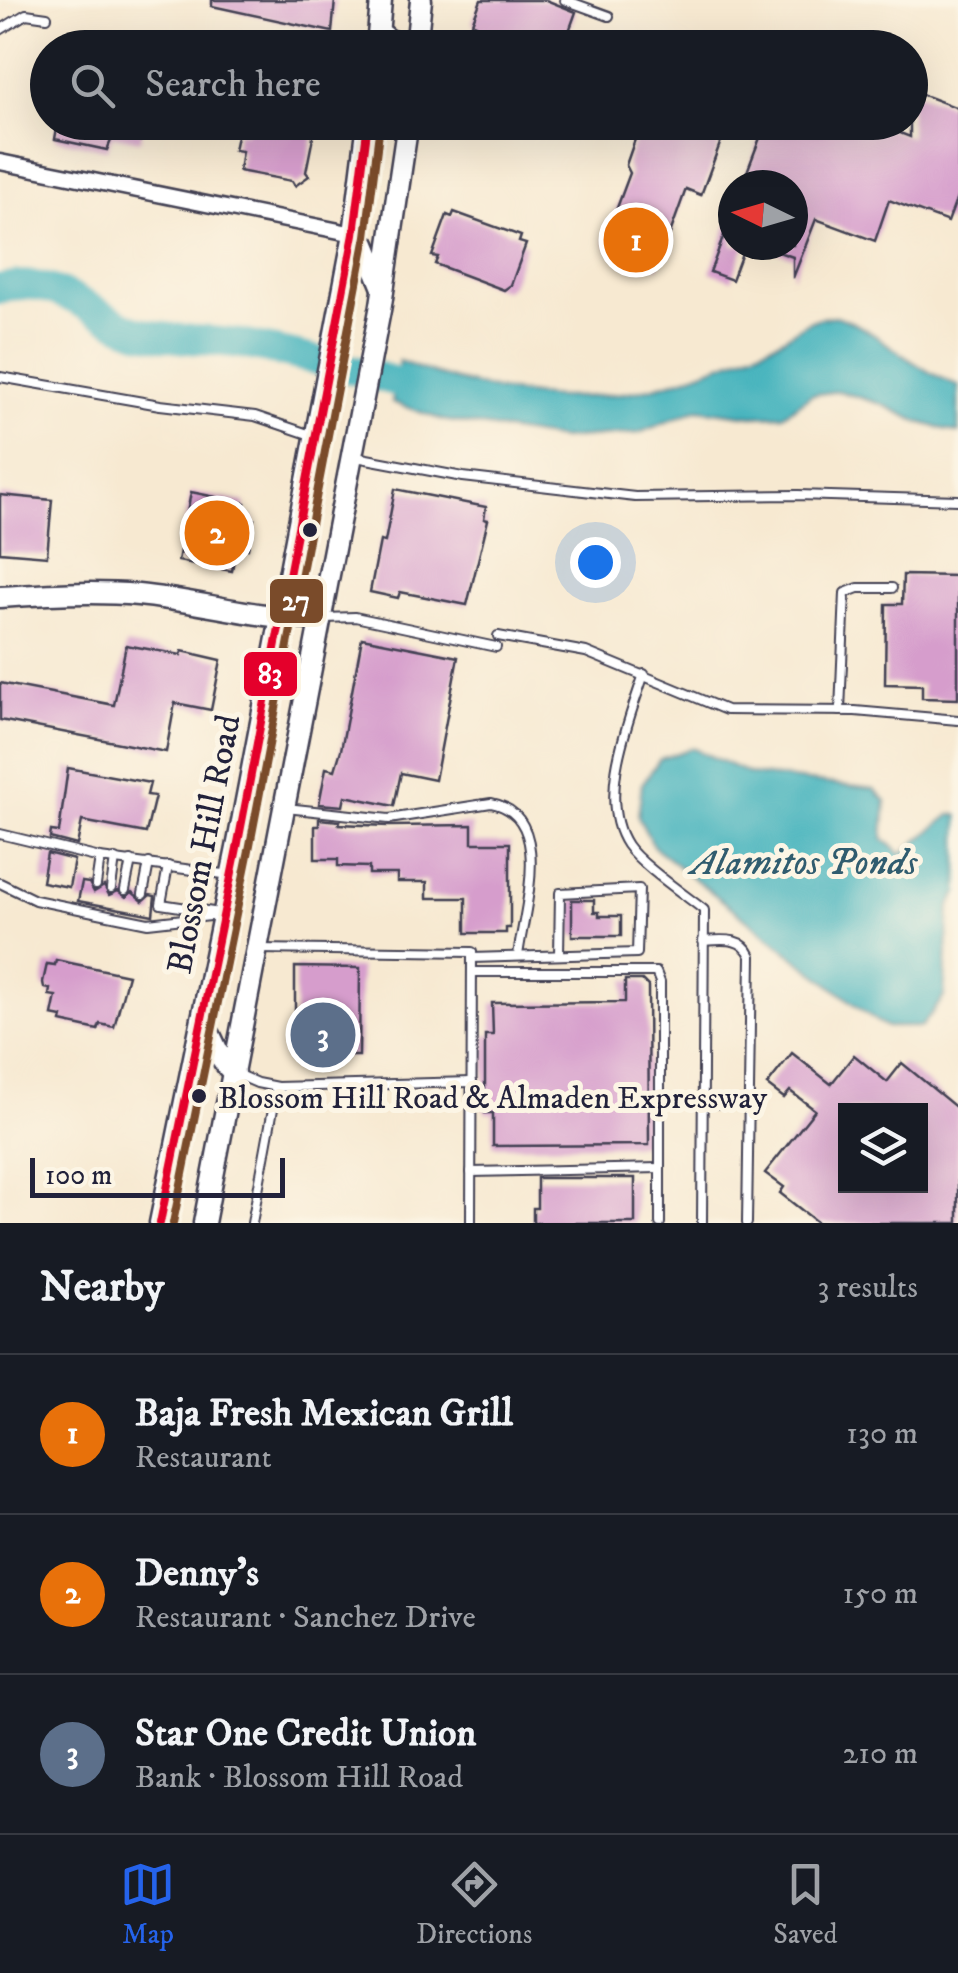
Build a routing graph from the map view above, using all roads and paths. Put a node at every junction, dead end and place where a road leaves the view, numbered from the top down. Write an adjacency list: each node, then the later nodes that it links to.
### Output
1 (382, 0): 7 (main road)
2 (420, 0): 8 (main road)
3 (565, 0): 4 (lane)
4 (609, 16)
5 (47, 17): 6 (lane)
6 (0, 30)
7 (379, 30)
8 (418, 30)
9 (366, 140): 12 (main road, Blossom Hill Road)
10 (405, 140): 13 (main road, Blossom Hill Road)
11 (0, 162): 12 (street)
12 (354, 234): 13 (main road); 15 (main road, Blossom Hill Road)
13 (382, 297): 16 (main road, Blossom Hill Road)
14 (0, 377): 15 (lane)
15 (316, 427): 20 (main road, Blossom Hill Road)
16 (352, 456): 17 (lane); 21 (main road, Blossom Hill Road)
17 (958, 500)
18 (892, 588): 25 (lane)
19 (0, 598): 20 (main road)
20 (280, 619): 21 (main road); 34 (main road, Blossom Hill Road)
21 (320, 619): 23 (lane); 27 (main road, Blossom Hill Road)
22 (498, 636): 24 (lane)
23 (496, 647)
24 (644, 674): 25 (lane); 43 (lane)
25 (840, 711): 26 (lane)
26 (958, 720)
27 (285, 808): 44 (main road, Blossom Hill Road); 46 (lane)
28 (0, 834): 29 (lane)
29 (100, 858): 30 (lane); 36 (lane)
30 (116, 859): 31 (lane); 37 (lane)
31 (130, 861): 32 (lane); 38 (lane)
32 (149, 863): 33 (lane); 39 (lane)
33 (168, 866): 34 (lane); 40 (lane)
34 (231, 876): 41 (main road, Blossom Hill Road)
35 (0, 883): 42 (lane)
36 (96, 885)
37 (111, 888)
38 (126, 890)
39 (143, 894)
40 (162, 904): 41 (lane); 42 (lane)
41 (223, 914): 42 (lane); 49 (main road, Blossom Hill Road)
42 (157, 922)
43 (703, 941): 53 (lane); 54 (lane)
44 (257, 948): 47 (lane); 50 (main road, Blossom Hill Road)
45 (559, 954): 45 (lane); 46 (lane)
46 (518, 956): 47 (lane)
47 (472, 958): 48 (lane)
48 (472, 972): 51 (lane); 55 (lane)
49 (202, 1021): 50 (main road); 57 (main road, Blossom Hill Road)
50 (234, 1074): 52 (lane); 58 (main road, Blossom Hill Road)
51 (472, 1082): 52 (lane); 56 (lane)
52 (277, 1087): 59 (lane)
53 (750, 1102): 54 (lane); 63 (lane)
54 (702, 1104): 62 (lane)
55 (660, 1168): 56 (lane); 61 (lane)
56 (471, 1172): 60 (lane)
57 (160, 1223)
58 (204, 1223)
59 (252, 1223)
60 (471, 1223)
61 (660, 1223)
62 (702, 1223)
63 (747, 1223)

